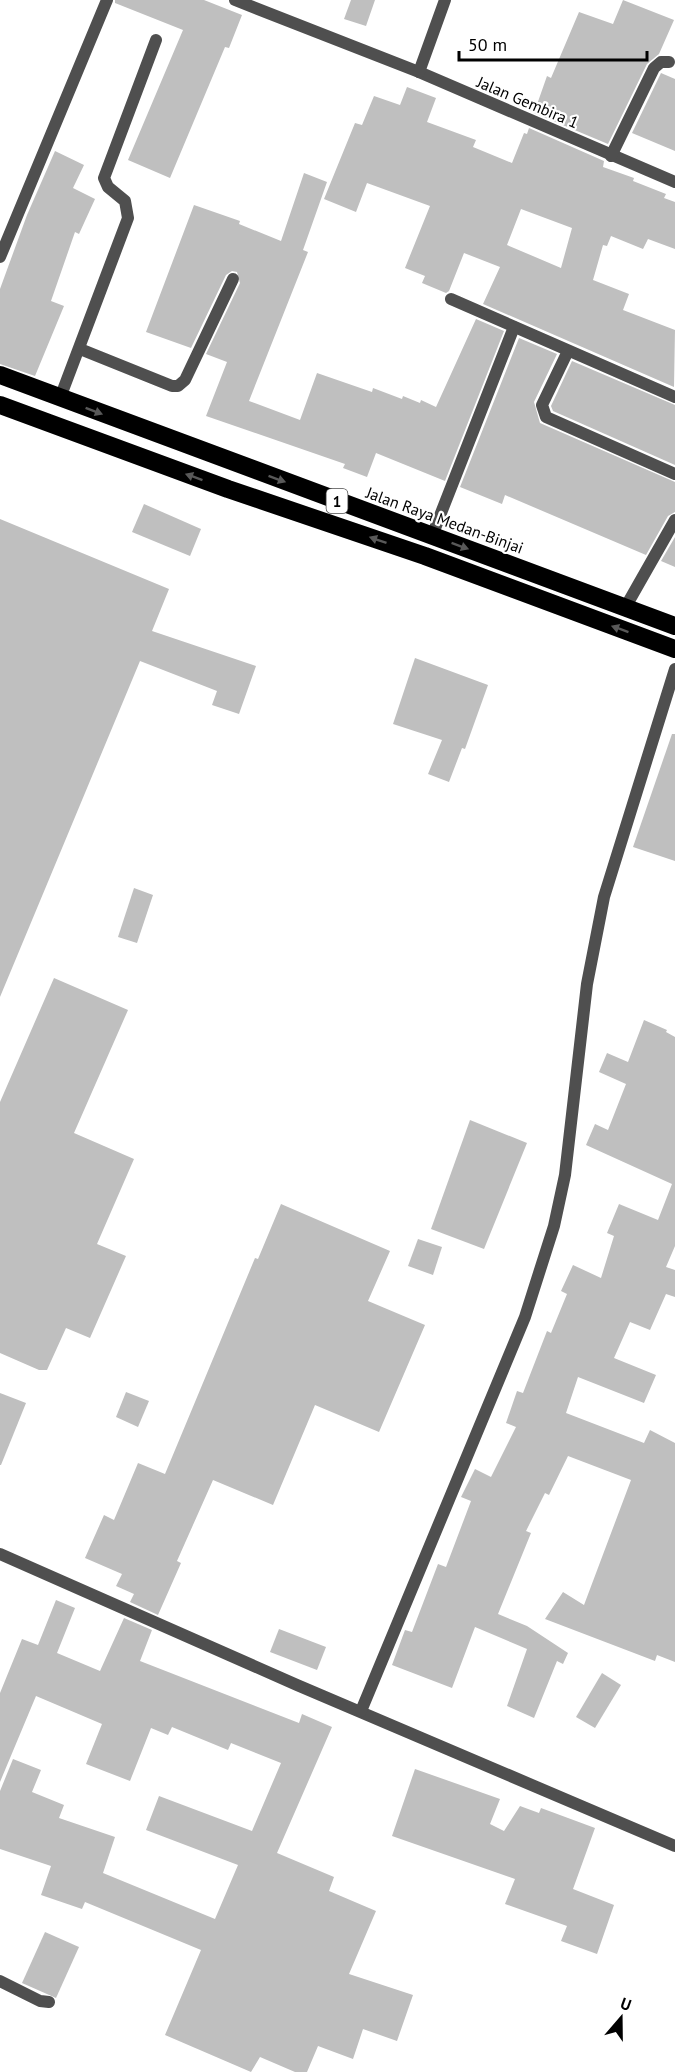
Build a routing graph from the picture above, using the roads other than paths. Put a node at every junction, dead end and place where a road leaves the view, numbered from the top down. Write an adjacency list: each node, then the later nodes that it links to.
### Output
1 (107, 0): 9 (street)
2 (235, 0): 6 (street, Jalan Gembira 1)
3 (445, 0): 6 (street)
4 (156, 40): 13 (street)
5 (669, 62): 7 (street)
6 (419, 72): 7 (street, Jalan Gembira 1)
7 (611, 156): 8 (street, Jalan Gembira 1)
8 (675, 182)
9 (0, 257)
10 (233, 279): 13 (street)
11 (451, 299): 12 (street)
12 (514, 327): 14 (street); 21 (street)
13 (80, 349): 17 (street)
14 (568, 351): 16 (street); 19 (street)
15 (0, 375): 17 (highway, Jalan Raya Medan-Binjai / 1)
16 (675, 397)
17 (60, 398): 21 (highway, Jalan Raya Medan-Binjai / 1, one-way to 21)
18 (0, 405): 24 (highway, 1, one-way to 18)
19 (675, 474)
20 (675, 520): 22 (street)
21 (432, 536): 22 (highway, Jalan Raya Medan-Binjai / 1, one-way to 22)
22 (625, 608): 23 (highway, Jalan Raya Medan-Binjai / 1)
23 (675, 626)
24 (675, 650)
25 (675, 669): 27 (street)
26 (0, 1554): 27 (street)
27 (361, 1711): 28 (street)
28 (675, 1846)
29 (0, 1981): 30 (street)
30 (49, 2002)

